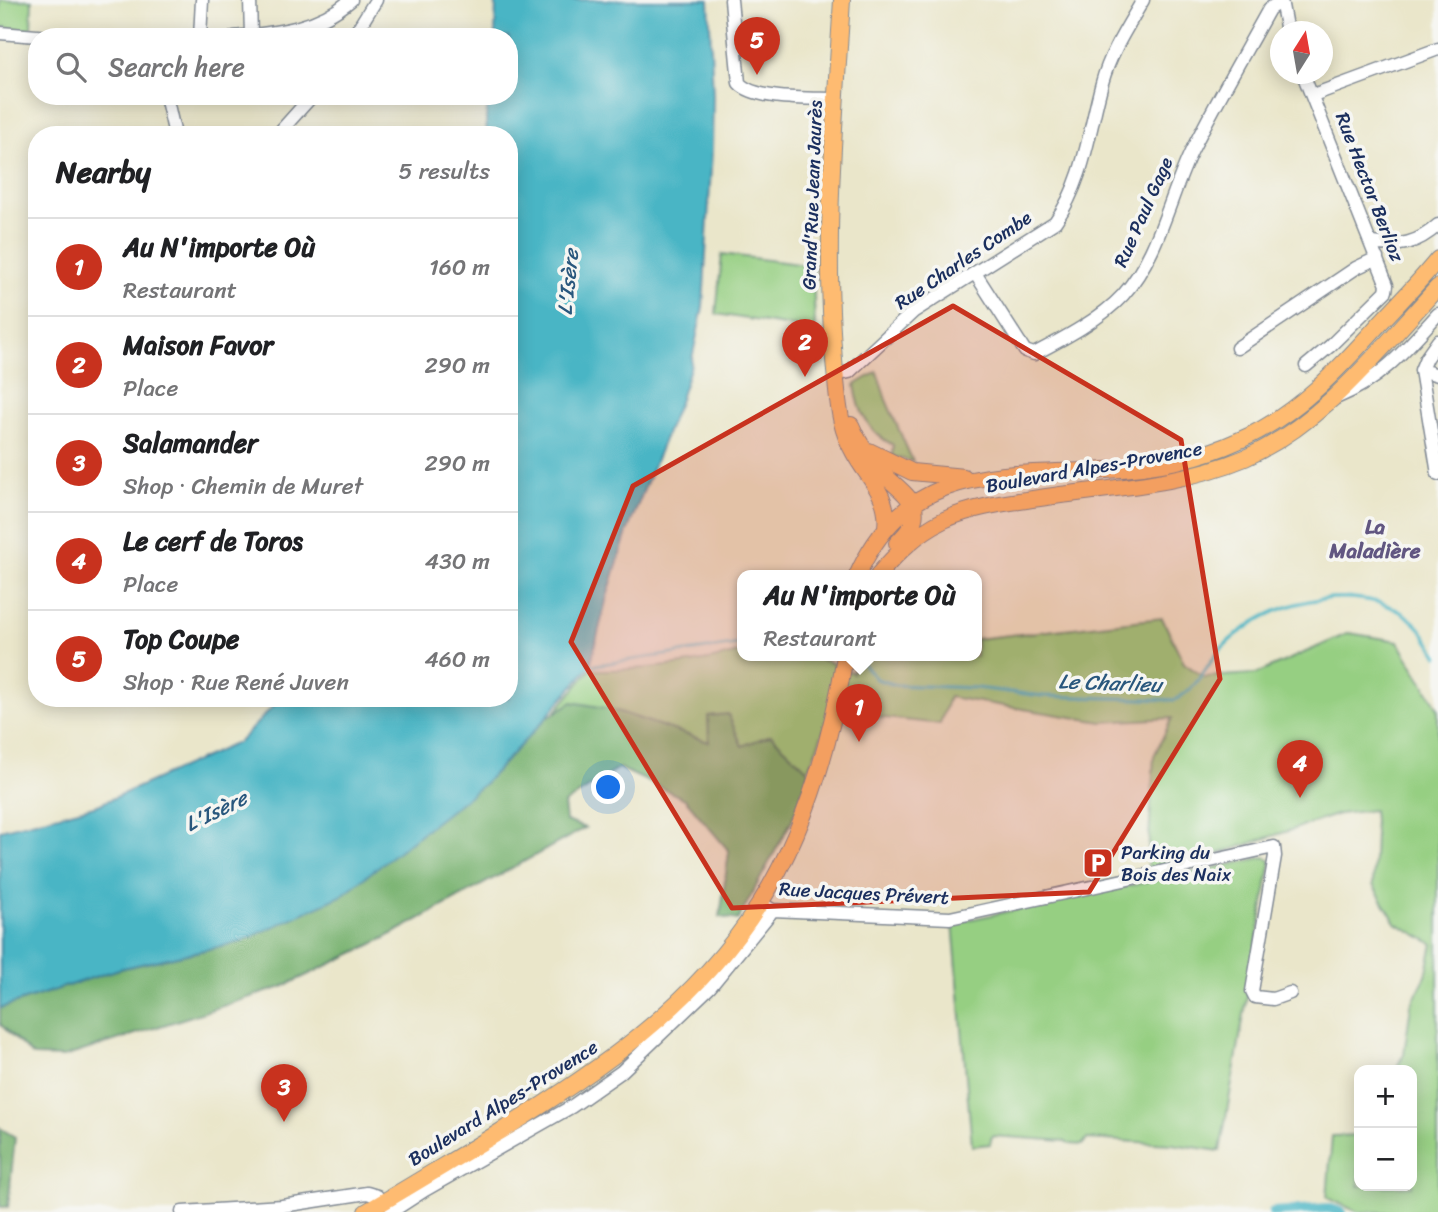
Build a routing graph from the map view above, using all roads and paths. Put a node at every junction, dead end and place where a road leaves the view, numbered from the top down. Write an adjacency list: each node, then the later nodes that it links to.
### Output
1 (202, 0): 10 (street)
2 (250, 0): 11 (street)
3 (351, 0): 12 (street)
4 (376, 0): 13 (street)
5 (730, 0): 19 (street)
6 (842, 0): 19 (main road, Grand'Rue Jean Jaurès)
7 (1143, 0): 28 (street, Rue Charles Combe)
8 (1281, 1): 9 (street); 28 (street, Rue Paul Gage)
9 (1285, 21)
10 (200, 28)
11 (251, 28)
12 (302, 28)
13 (359, 28)
14 (0, 33): 15 (street)
15 (28, 35)
16 (1438, 49): 18 (street)
17 (1308, 84): 18 (street, Rue Hector Berlioz)
18 (1313, 95): 25 (street, Rue Hector Berlioz)
19 (836, 99): 36 (main road, Grand'Rue Jean Jaurès)
20 (168, 105): 22 (street)
21 (305, 105): 23 (street)
22 (173, 126)
23 (285, 126)
24 (1438, 225): 25 (street)
25 (1372, 243): 26 (street, Rue Hector Berlioz)
26 (1377, 258): 32 (street); 33 (street, Rue Hector Berlioz)
27 (1438, 259): 40 (main road, Boulevard Alpes-Provence)
28 (975, 273): 36 (street, Rue Charles Combe)
29 (1438, 286): 37 (main road, Boulevard Alpes-Provence)
30 (1438, 314): 37 (street)
31 (1437, 346): 34 (street)
32 (1237, 348)
33 (1306, 366)
34 (1422, 370): 35 (street); 39 (street)
35 (1438, 374)
36 (836, 383): 38 (main road); 42 (main road)
37 (1331, 400): 45 (main road, Boulevard Alpes-Provence)
38 (864, 449): 40 (main road); 41 (main road)
39 (1438, 474)
40 (976, 478): 41 (main road, Boulevard Alpes-Provence)
41 (912, 504): 42 (main road, Boulevard Alpes-Provence); 44 (main road)
42 (886, 527): 43 (main road, Boulevard Alpes-Provence)
43 (861, 570)
44 (880, 570)
45 (882, 570)
46 (844, 661): 47 (main road, Boulevard Alpes-Provence)
47 (767, 906): 48 (street, Rue Jacques Prévert); 49 (main road, Boulevard Alpes-Provence)
48 (1290, 993)
49 (387, 1208): 50 (street); 51 (main road, Boulevard Alpes-Provence)
50 (181, 1212)
51 (366, 1212)

